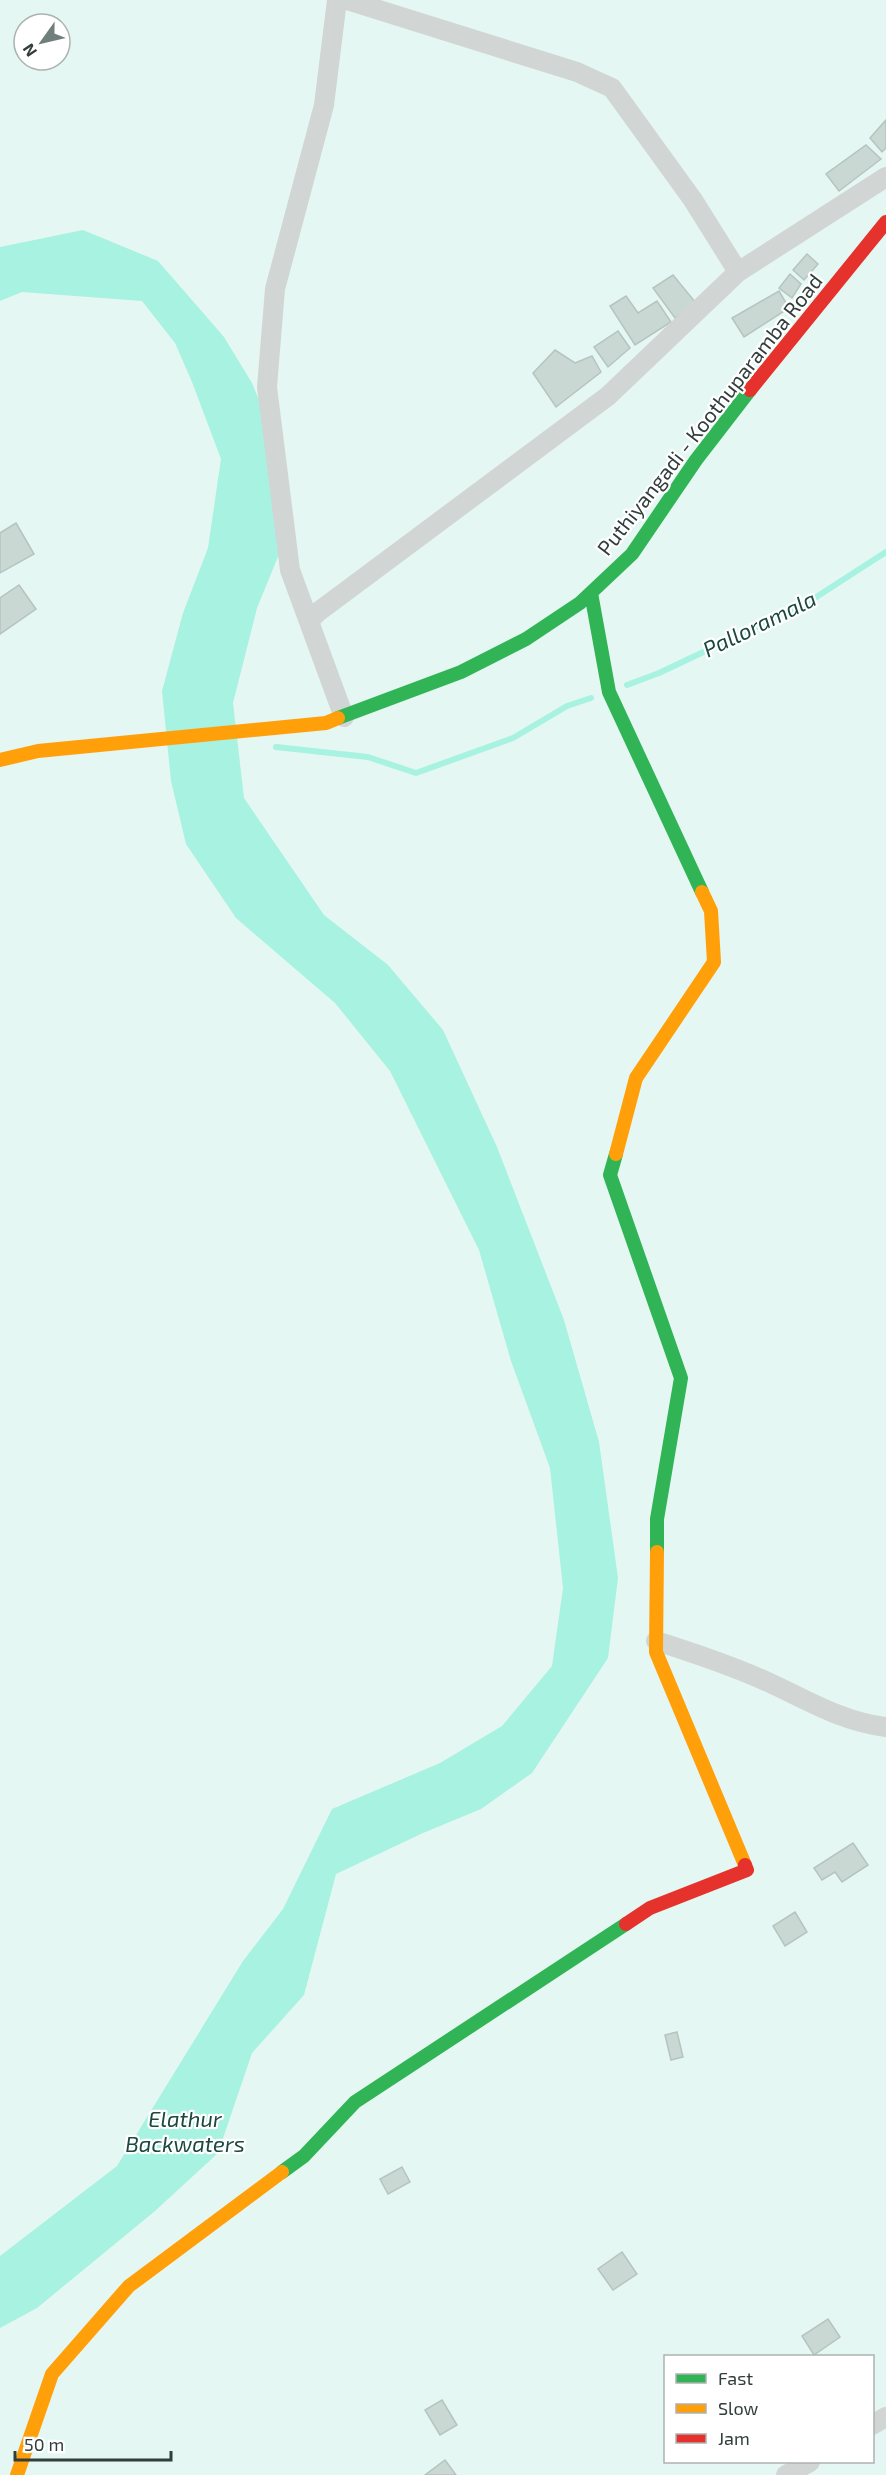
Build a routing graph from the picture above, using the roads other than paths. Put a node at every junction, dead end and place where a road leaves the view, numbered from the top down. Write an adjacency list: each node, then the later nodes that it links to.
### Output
1 (337, 0): 7 (street)
2 (347, 0): 5 (street)
3 (886, 177): 5 (street)
4 (886, 222): 6 (street, Puthiyangadi - Koothuparamba Road)
5 (738, 272): 7 (street)
6 (591, 593): 8 (street, Puthiyangadi - Koothuparamba Road); 10 (street)
7 (309, 621): 8 (street)
8 (335, 720): 9 (street, Puthiyangadi - Koothuparamba Road)
9 (0, 760)
10 (656, 1641): 11 (street); 13 (street)
11 (886, 1727)
12 (808, 2463): 14 (street)
13 (17, 2475)
14 (786, 2475)

